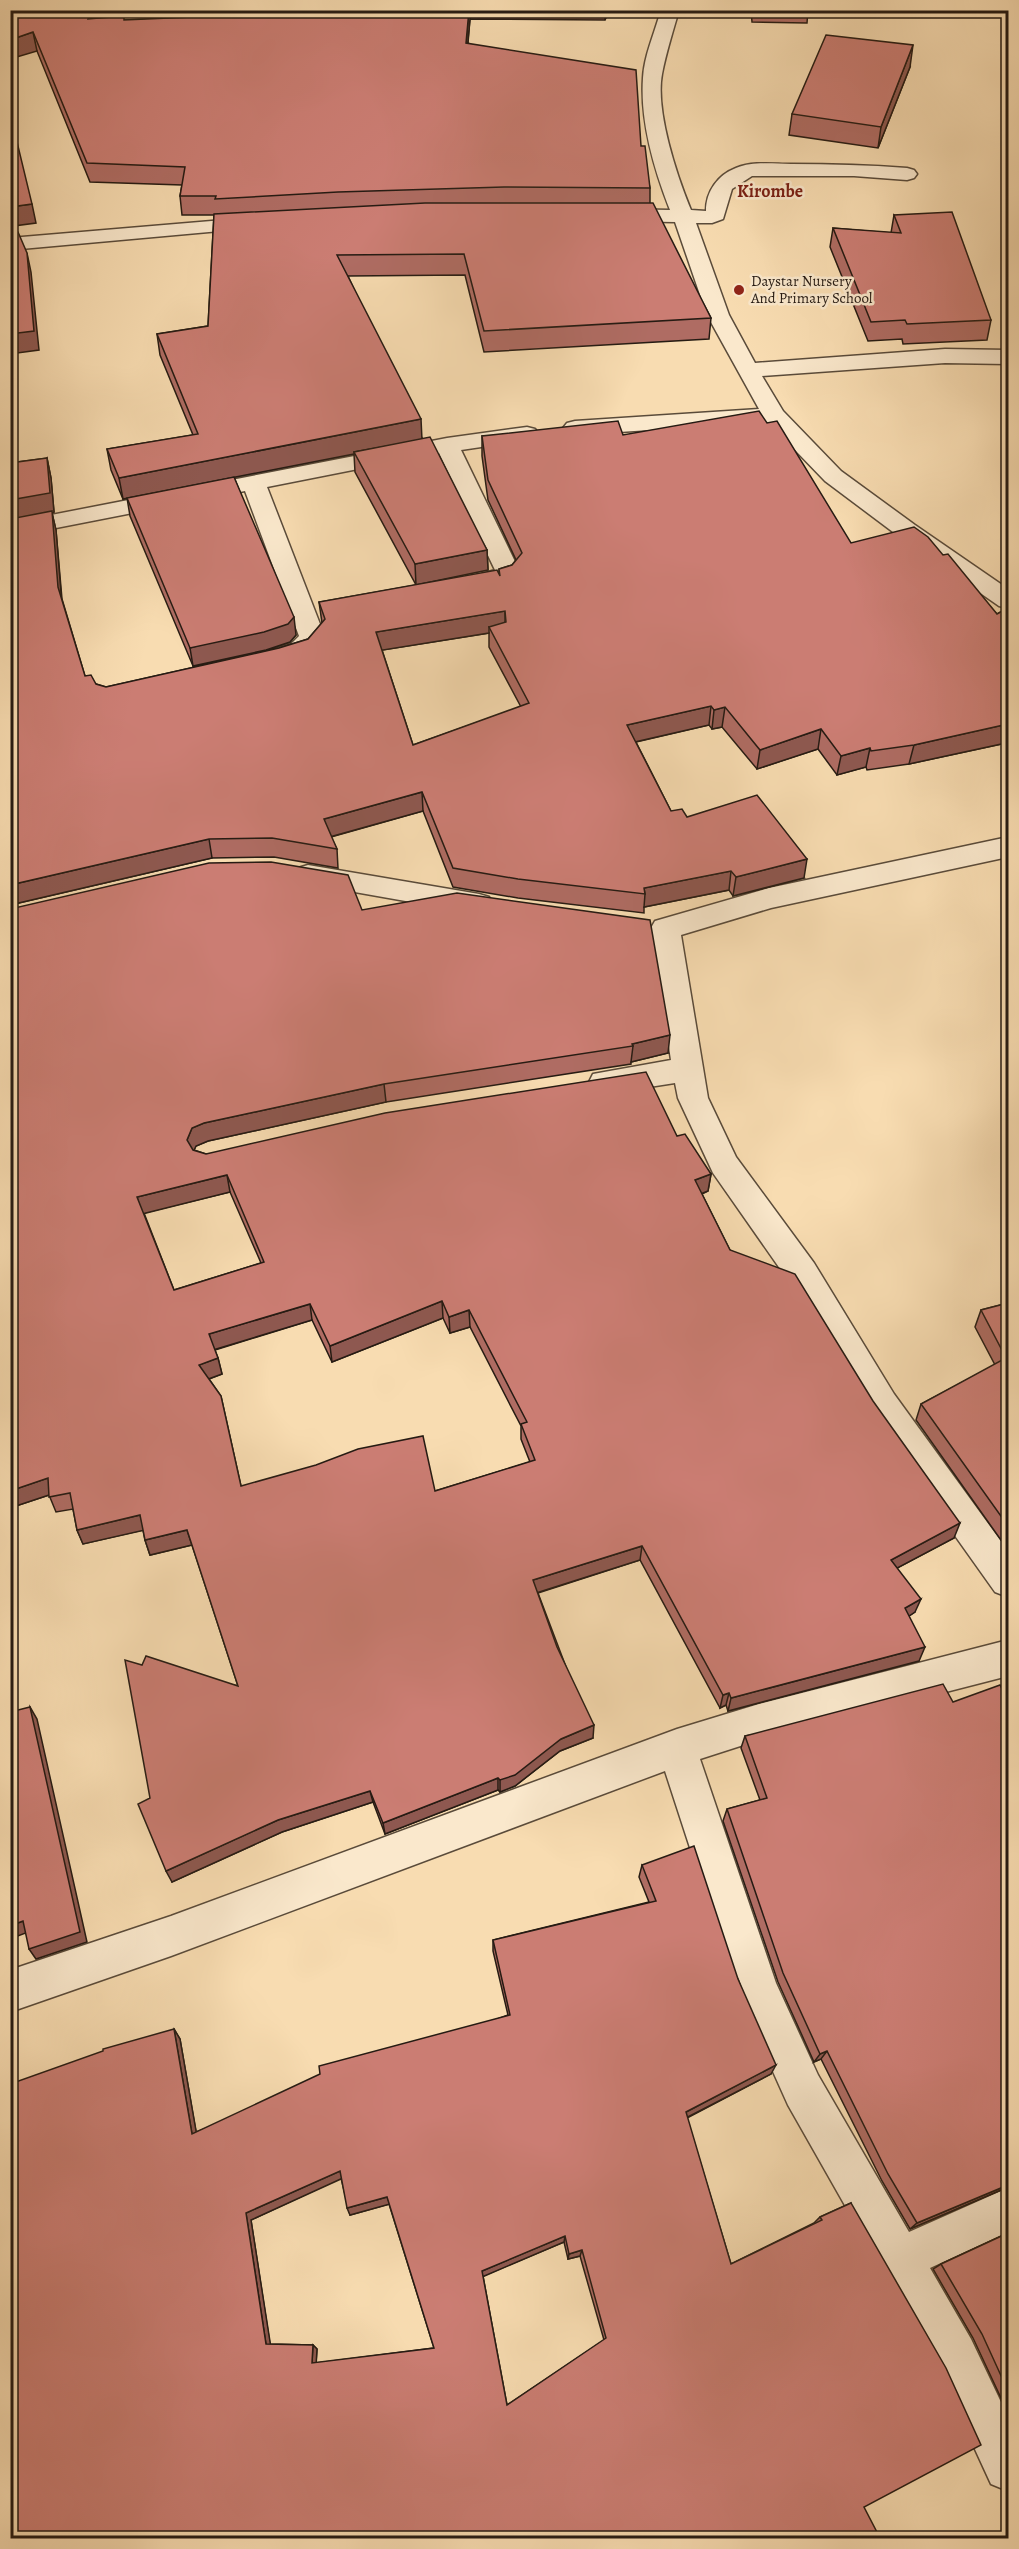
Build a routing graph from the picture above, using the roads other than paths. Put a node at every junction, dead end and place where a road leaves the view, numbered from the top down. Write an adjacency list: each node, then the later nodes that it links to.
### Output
1 (670, 10): 4 (street)
2 (907, 174): 4 (street)
3 (600, 215): 4 (street)
4 (683, 216): 8 (street)
5 (283, 221): 6 (street)
6 (10, 244)
7 (1008, 357): 8 (street)
8 (748, 370): 9 (street)
9 (774, 415): 10 (street); 14 (street)
10 (447, 445): 11 (street); 13 (street)
11 (254, 483): 12 (street); 15 (street)
12 (10, 530)
13 (444, 590)
14 (1008, 600)
15 (249, 664)
16 (1008, 847): 19 (street)
17 (285, 871): 18 (street)
18 (507, 909)
19 (688, 1069): 20 (street); 21 (street)
20 (572, 1087)
21 (1008, 1580)
22 (1008, 1658): 23 (street)
23 (677, 1748): 24 (street); 26 (street)
24 (10, 1990)
25 (1008, 2210): 26 (street)
26 (901, 2258): 27 (street)
27 (1008, 2467)

